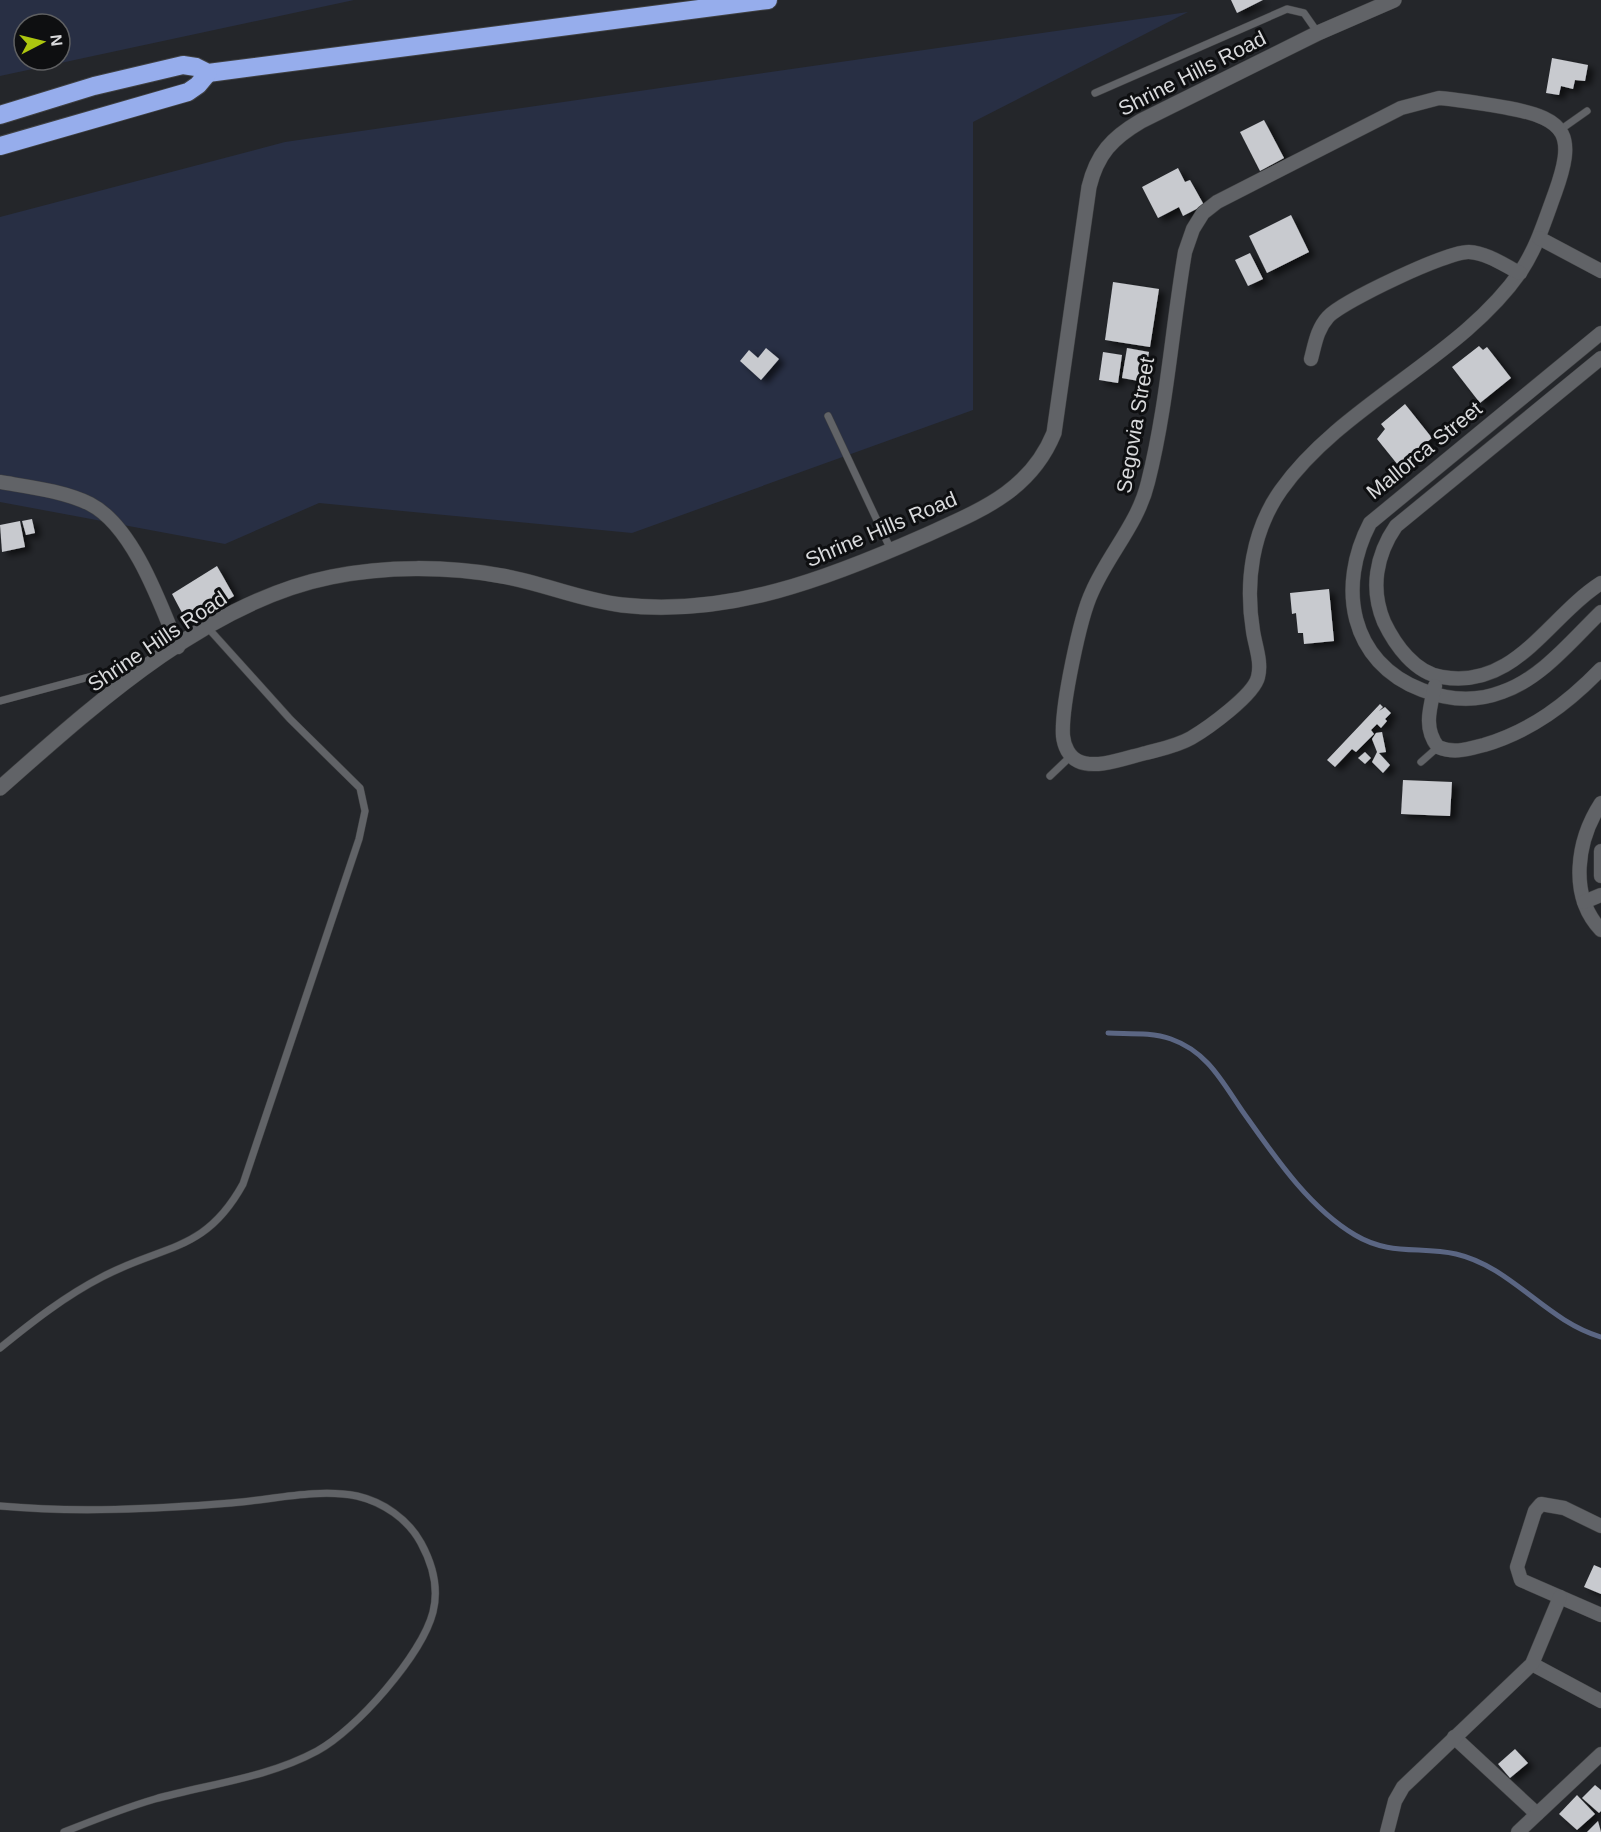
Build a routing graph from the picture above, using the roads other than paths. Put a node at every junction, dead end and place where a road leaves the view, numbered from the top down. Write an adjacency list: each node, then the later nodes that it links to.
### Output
1 (768, 0): 4 (highway)
2 (1394, 0): 3 (street, Shrine Hills Road)
3 (1318, 33): 5 (lane); 20 (street, Shrine Hills Road)
4 (208, 73): 7 (highway); 9 (highway)
5 (1095, 93)
6 (1587, 111): 8 (lane)
7 (0, 115)
8 (1560, 130): 10 (street); 31 (street, Segovia Street)
9 (0, 146)
10 (1539, 238): 11 (street); 12 (street)
11 (1601, 271)
12 (1520, 273): 15 (street); 31 (street)
13 (1601, 333): 17 (street, Mallorca Street)
14 (1601, 358): 18 (street, Mallorca Street)
15 (1311, 359)
16 (828, 416): 20 (lane)
17 (1438, 465): 18 (street); 28 (street, Mallorca Street)
18 (1452, 481): 26 (street, Mallorca Street)
19 (0, 482): 24 (street)
20 (891, 550): 23 (street, Shrine Hills Road)
21 (1601, 583): 26 (street, Mallorca Street)
22 (1601, 612): 28 (street, Mallorca Street)
23 (208, 628): 24 (street, Shrine Hills Road); 41 (lane)
24 (178, 647): 27 (street, Shrine Hills Road)
25 (1601, 669): 30 (street)
26 (1436, 676): 28 (street)
27 (127, 682): 29 (lane); 34 (street, Shrine Hills Road)
28 (1433, 694): 30 (street)
29 (0, 701)
30 (1438, 747): 32 (lane)
31 (1071, 756): 33 (lane)
32 (1421, 762)
33 (1050, 776)
34 (0, 788)
35 (1601, 803): 39 (street)
36 (1601, 851): 37 (street)
37 (1601, 876)
38 (1601, 895): 39 (street)
39 (1584, 902): 40 (street)
40 (1601, 930)
41 (0, 1348)
42 (0, 1506): 51 (lane)
43 (1601, 1526): 44 (street)
44 (1560, 1597): 45 (street); 46 (street)
45 (1601, 1615)
46 (1532, 1664): 47 (street); 48 (street)
47 (1601, 1701)
48 (1454, 1737): 50 (street); 52 (street)
49 (1601, 1754): 50 (street)
50 (1537, 1814): 53 (street)
51 (64, 1832)
52 (1387, 1832)
53 (1518, 1832)

